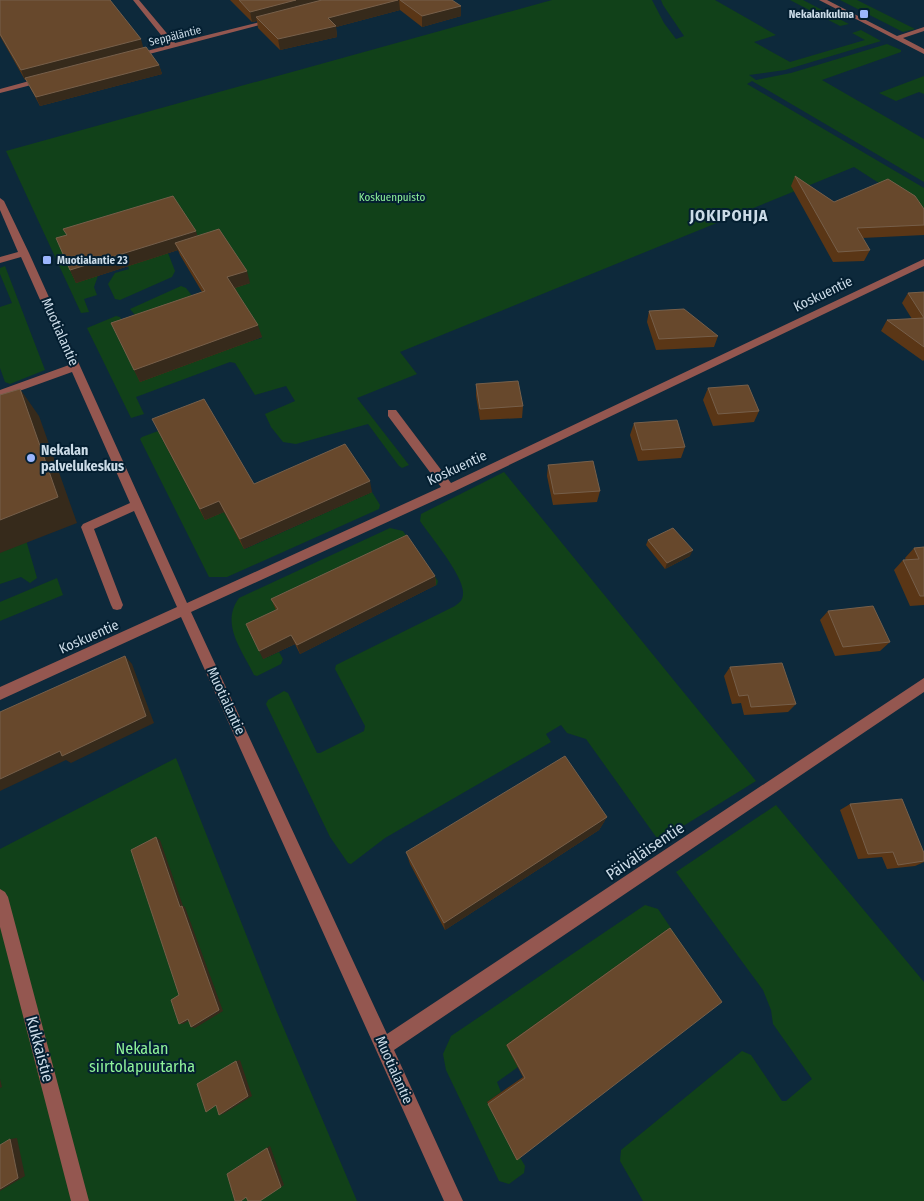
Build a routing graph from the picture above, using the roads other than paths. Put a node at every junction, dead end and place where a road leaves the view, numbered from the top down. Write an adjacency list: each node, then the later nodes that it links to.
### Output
1 (136, 0): 6 (street)
2 (822, 0): 5 (street)
3 (279, 19): 6 (street, Seppäläntie)
4 (924, 29): 5 (street)
5 (897, 38): 7 (street)
6 (174, 46): 8 (street, Seppäläntie)
7 (924, 52)
8 (126, 58)
9 (50, 78): 10 (street)
10 (0, 91)
11 (0, 201): 12 (street, Muotialantie)
12 (25, 253): 13 (street); 15 (street, Muotialantie)
13 (0, 260)
14 (924, 262): 18 (street, Koskuentie)
15 (75, 367): 16 (street); 19 (street, Muotialantie)
16 (0, 394)
17 (392, 413): 18 (street)
18 (449, 489): 21 (street, Koskuentie)
19 (137, 505): 20 (street); 21 (street, Muotialantie)
20 (117, 605)
21 (184, 610): 23 (street, Koskuentie); 25 (street, Muotialantie)
22 (924, 684): 25 (street, Päiväläisentie)
23 (0, 694)
24 (0, 897): 26 (street, Kukkaistie)
25 (384, 1046): 27 (street, Muotialantie)
26 (80, 1201)
27 (454, 1201)

